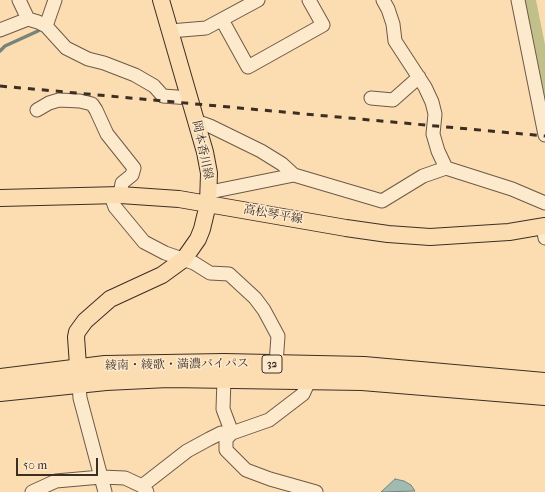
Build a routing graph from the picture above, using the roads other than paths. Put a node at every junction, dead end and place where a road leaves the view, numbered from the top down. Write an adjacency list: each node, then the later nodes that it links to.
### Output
1 (19, 0): 8 (street)
2 (55, 0): 10 (street)
3 (161, 0): 12 (main road, 岡本香川線)
4 (256, 0): 9 (street)
5 (310, 0): 9 (street)
6 (383, 0): 13 (street)
7 (518, 0): 18 (street)
8 (28, 19): 10 (street); 11 (street)
9 (222, 20): 12 (street)
10 (46, 26): 14 (street)
11 (0, 30)
12 (170, 31): 14 (main road, 岡本香川線)
13 (419, 77): 15 (street); 19 (street)
14 (190, 98): 17 (main road, 岡本香川線)
15 (371, 98)
16 (37, 110): 21 (street)
17 (196, 121): 20 (street); 23 (main road, 岡本香川線)
18 (545, 135)
19 (446, 168): 20 (street); 24 (street)
20 (294, 176): 23 (street)
21 (115, 195): 22 (main road, 高松琴平線); 23 (main road, 高松琴平線); 26 (street)
22 (0, 198)
23 (209, 198): 25 (main road, 高松琴平線); 26 (main road, 岡本香川線)
24 (545, 203)
25 (544, 230)
26 (184, 259): 27 (street); 28 (main road, 岡本香川線)
27 (276, 364): 28 (highway, 綾南・綾歌・満濃バイパス / 32); 32 (highway, 綾南・綾歌・満濃バイパス / 32)
28 (78, 376): 29 (highway, 綾南・綾歌・満濃バイパス / 32); 30 (highway, 綾南・綾歌・満濃バイパス / 32); 33 (highway, 綾南・綾歌・満濃バイパス / 32); 36 (street)
29 (0, 378)
30 (224, 380): 31 (highway, 綾南・綾歌・満濃バイパス / 32); 35 (street)
31 (309, 381): 34 (highway, 綾南・綾歌・満濃バイパス / 32); 35 (street)
32 (545, 382)
33 (0, 392)
34 (545, 396)
35 (232, 433): 37 (street); 40 (street)
36 (101, 477): 37 (street); 38 (street); 39 (street)
37 (145, 489)
38 (32, 492)
39 (105, 492)
40 (316, 492)

